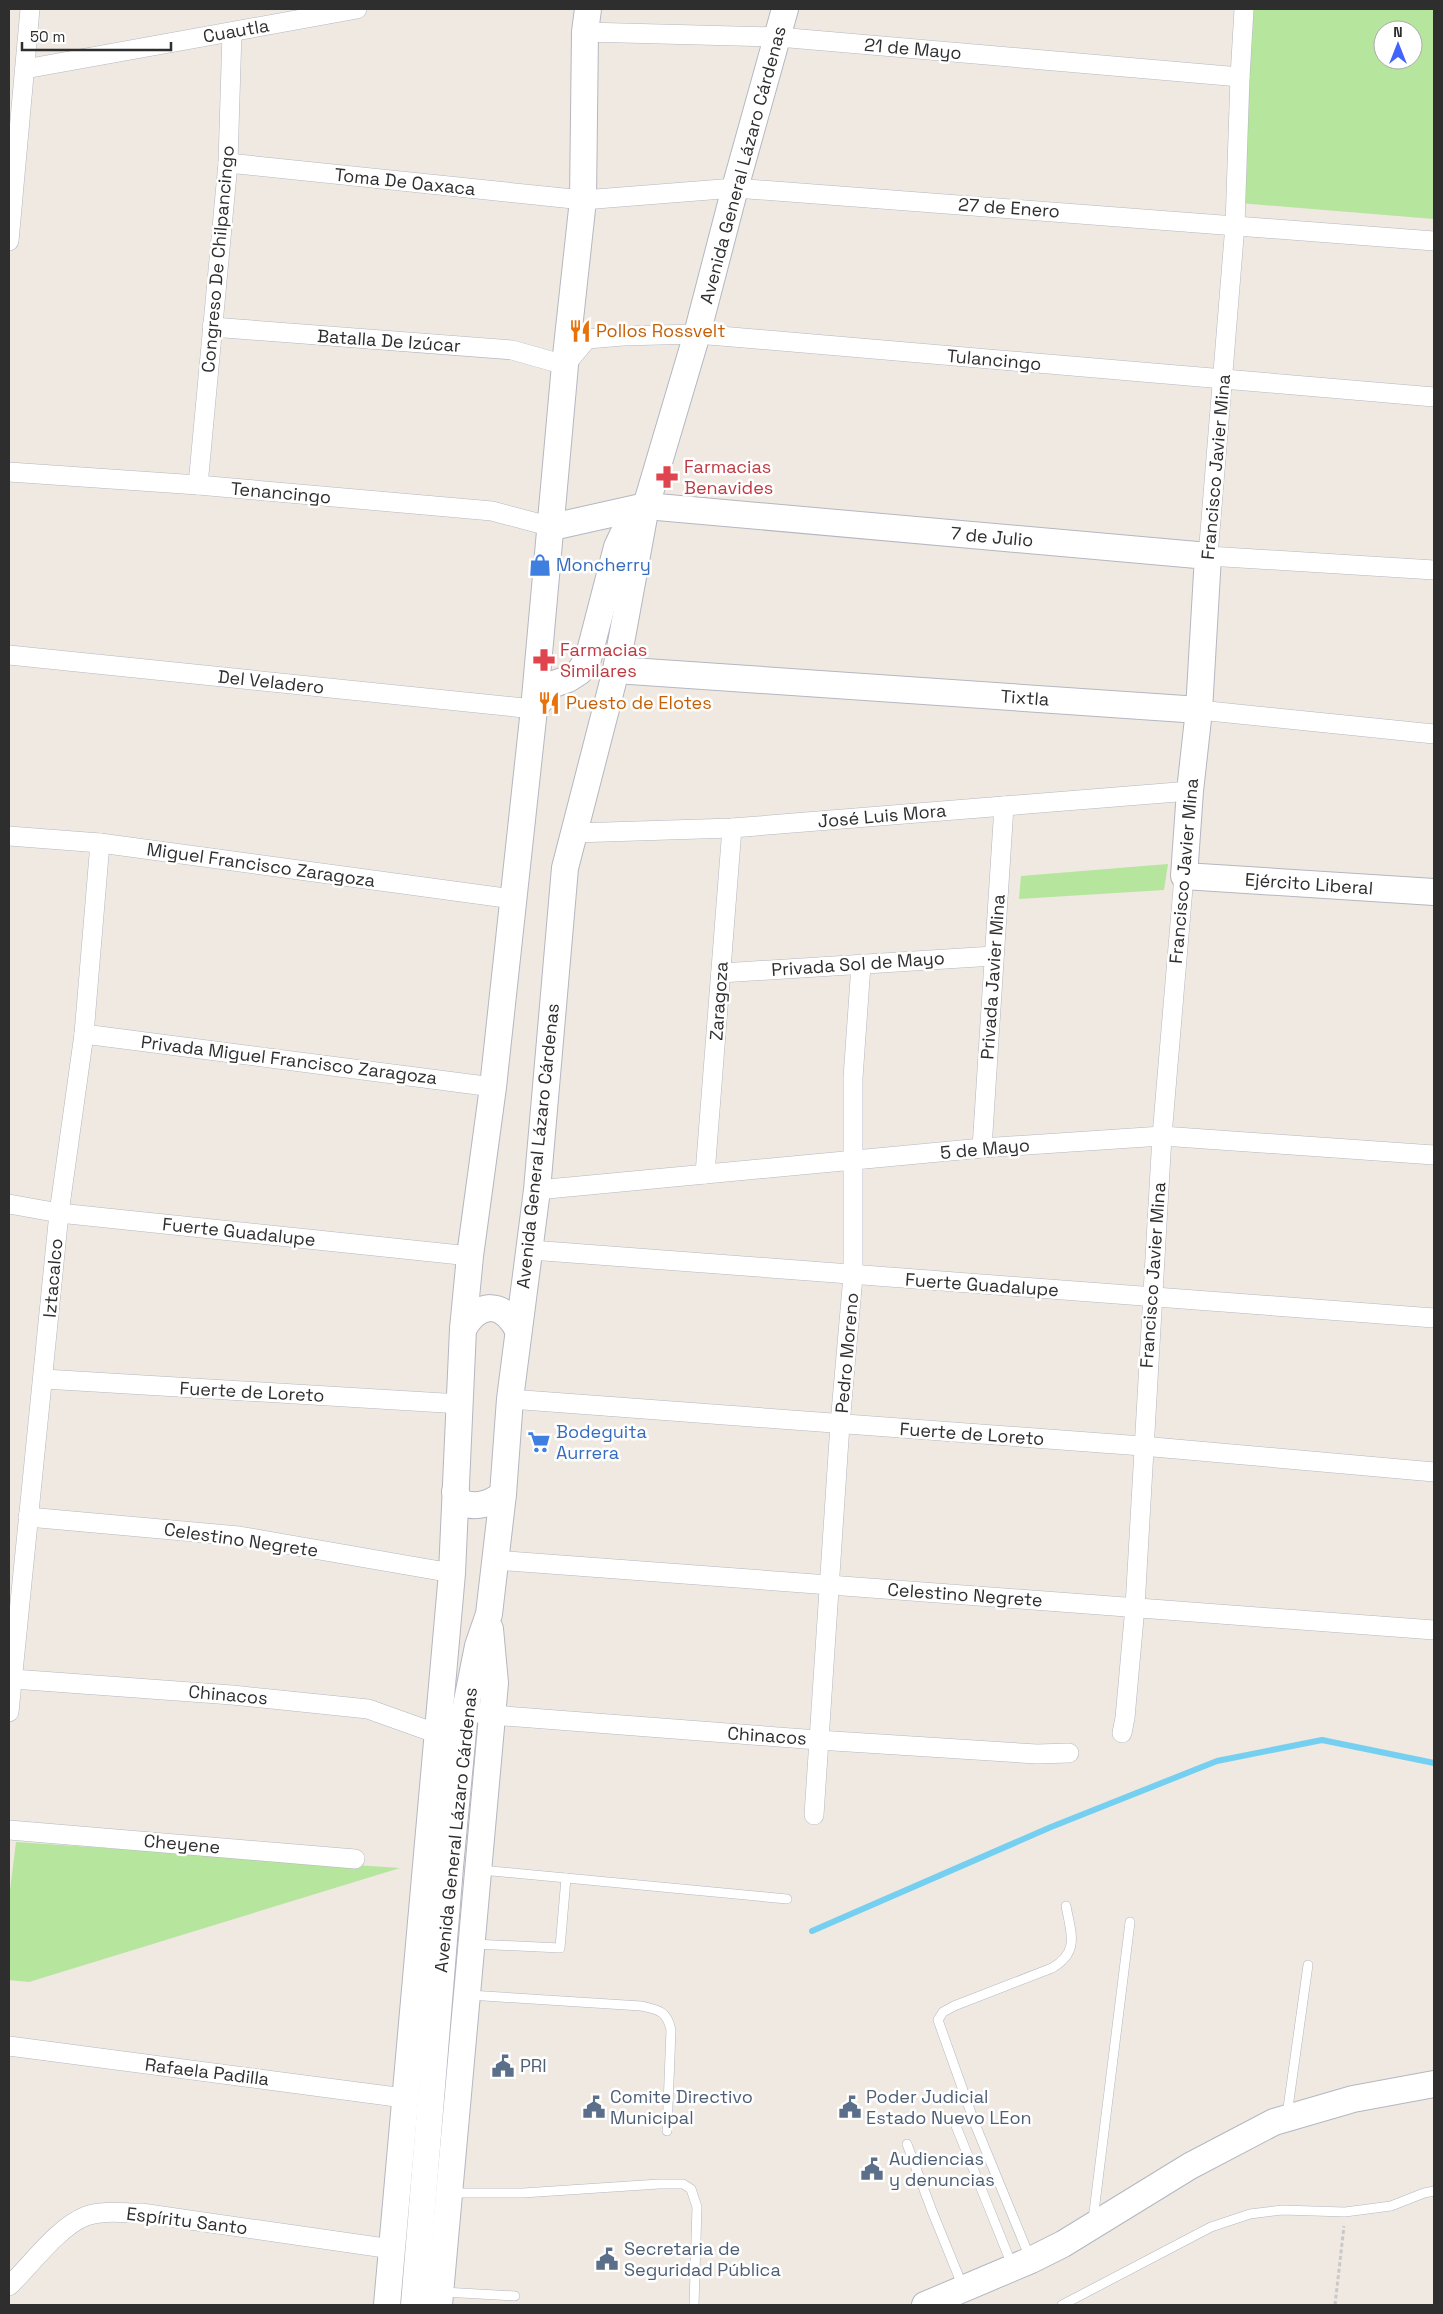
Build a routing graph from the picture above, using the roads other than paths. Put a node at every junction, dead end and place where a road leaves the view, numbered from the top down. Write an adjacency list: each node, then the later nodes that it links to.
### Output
1 (30, 9): 8 (street)
2 (357, 9): 6 (street, Cuautla)
3 (785, 9): 7 (street, Avenida General Lázaro Cárdenas)
4 (1244, 9): 9 (street, Francisco Javier Mina)
5 (587, 20): 7 (street, 21 de Mayo); 12 (street, Avenida General Lázaro Cárdenas)
6 (232, 32): 8 (street, Cuautla); 10 (street, Congreso De Chilpancingo)
7 (778, 38): 9 (street, 21 de Mayo); 11 (street, Avenida General Lázaro Cárdenas)
8 (25, 69): 14 (street)
9 (1240, 77): 13 (street, Francisco Javier Mina)
10 (228, 164): 12 (street, Toma De Oaxaca); 16 (street, Congreso De Chilpancingo)
11 (735, 188): 12 (street, 27 de Enero); 13 (street, 27 de Enero); 17 (street, Avenida General Lázaro Cárdenas)
12 (583, 200): 18 (street, Avenida General Lázaro Cárdenas)
13 (1235, 225): 15 (street, 27 de Enero); 19 (street, Francisco Javier Mina)
14 (9, 241)
15 (1434, 241)
16 (212, 327): 18 (street, Batalla De Izúcar); 22 (street, Congreso De Chilpancingo)
17 (697, 334): 18 (street, Tulancingo); 19 (street, Tulancingo); 23 (street, Avenida General Lázaro Cárdenas)
18 (565, 365): 24 (street, Avenida General Lázaro Cárdenas)
19 (1223, 380): 20 (street, Tulancingo); 25 (street, Francisco Javier Mina)
20 (1434, 398)
21 (9, 472): 22 (street, Tenancingo)
22 (198, 486): 24 (street, Tenancingo)
23 (646, 506): 24 (street, 7 de Julio); 25 (street, 7 de Julio); 28 (street, Avenida General Lázaro Cárdenas); 29 (street)
24 (552, 527): 29 (street, Avenida General Lázaro Cárdenas)
25 (1208, 556): 26 (street, 7 de Julio); 30 (street, Francisco Javier Mina)
26 (1434, 570)
27 (9, 655): 29 (street, Del Veladero)
28 (616, 670): 30 (street, Tixtla); 35 (street, Avenida General Lázaro Cárdenas)
29 (534, 709): 40 (street, Avenida General Lázaro Cárdenas)
30 (1199, 710): 31 (street, Tixtla); 32 (street, Francisco Javier Mina)
31 (1434, 734)
32 (1190, 791): 33 (street, José Luis Mora); 38 (street, Francisco Javier Mina)
33 (1004, 806): 34 (street, José Luis Mora); 41 (street, Privada Javier Mina)
34 (732, 828): 35 (street, José Luis Mora); 43 (street, Zaragoza)
35 (574, 833): 51 (street, Avenida General Lázaro Cárdenas)
36 (9, 836): 37 (street, Miguel Francisco Zaragoza)
37 (100, 843): 40 (street, Miguel Francisco Zaragoza); 44 (street, Iztacalco)
38 (1184, 876): 39 (street, Ejército Liberal); 46 (street, Francisco Javier Mina)
39 (1434, 892)
40 (513, 899): 45 (street, Avenida General Lázaro Cárdenas)
41 (994, 956): 42 (street, Privada Sol de Mayo); 47 (street, Privada Javier Mina)
42 (861, 965): 43 (street, Privada Sol de Mayo); 49 (street, Pedro Moreno)
43 (721, 973): 50 (street, Zaragoza)
44 (84, 1034): 45 (street, Privada Miguel Francisco Zaragoza); 53 (street, Iztacalco)
45 (493, 1087): 55 (street, Avenida General Lázaro Cárdenas)
46 (1162, 1136): 47 (street, 5 de Mayo); 48 (street, 5 de Mayo); 57 (street, Francisco Javier Mina)
47 (982, 1148): 49 (street, 5 de Mayo)
48 (1434, 1155)
49 (854, 1161): 50 (street, 5 de Mayo); 56 (street, Pedro Moreno)
50 (705, 1174): 51 (street, 5 de Mayo)
51 (537, 1190): 54 (street, Avenida General Lázaro Cárdenas)
52 (9, 1204): 53 (street, Fuerte Guadalupe)
53 (60, 1213): 55 (street, Fuerte Guadalupe); 61 (street, Iztacalco)
54 (531, 1250): 56 (street, Fuerte Guadalupe); 60 (street, Avenida General Lázaro Cárdenas)
55 (470, 1256): 59 (street, Avenida General Lázaro Cárdenas)
56 (853, 1276): 57 (street, Fuerte Guadalupe); 64 (street, Pedro Moreno)
57 (1151, 1298): 58 (street, Fuerte Guadalupe); 65 (street, Francisco Javier Mina)
58 (1434, 1318)
59 (463, 1329): 60 (street); 63 (street, Avenida General Lázaro Cárdenas)
60 (518, 1330): 62 (street, Avenida General Lázaro Cárdenas)
61 (44, 1379): 63 (street, Fuerte de Loreto); 69 (street, Iztacalco)
62 (510, 1399): 64 (street, Fuerte de Loreto); 68 (street, Avenida General Lázaro Cárdenas)
63 (461, 1404): 67 (street, Avenida General Lázaro Cárdenas)
64 (840, 1424): 65 (street, Fuerte de Loreto); 72 (street, Pedro Moreno)
65 (1142, 1446): 66 (street, Fuerte de Loreto); 73 (street, Francisco Javier Mina)
66 (1434, 1472)
67 (455, 1492): 68 (street); 71 (street, Avenida General Lázaro Cárdenas)
68 (503, 1494): 70 (street, Avenida General Lázaro Cárdenas)
69 (28, 1518): 71 (street, Celestino Negrete); 76 (street, Iztacalco)
70 (495, 1560): 72 (street, Celestino Negrete); 74 (street, Avenida General Lázaro Cárdenas)
71 (452, 1573): 81 (street, Avenida General Lázaro Cárdenas)
72 (830, 1586): 73 (street, Celestino Negrete); 82 (street, Pedro Moreno)
73 (1135, 1607): 75 (street, Celestino Negrete); 80 (street, Francisco Javier Mina)
74 (489, 1614): 77 (street, Avenida General Lázaro Cárdenas); 79 (street)
75 (1434, 1630)
76 (13, 1679): 78 (street, Iztacalco); 81 (street, Chinacos)
77 (465, 1711): 79 (street, Chinacos); 97 (street, Avenida General Lázaro Cárdenas)
78 (9, 1712)
79 (492, 1715): 82 (street, Chinacos); 87 (street)
80 (1122, 1733)
81 (438, 1734): 99 (street, Avenida General Lázaro Cárdenas)
82 (818, 1740): 83 (street, Chinacos); 84 (street, Pedro Moreno)
83 (1069, 1753)
84 (814, 1816)
85 (9, 1830): 86 (street, Cheyene)
86 (355, 1858)
87 (478, 1870): 88 (lane); 92 (street)
88 (566, 1878): 89 (lane); 92 (lane)
89 (787, 1899)
90 (1066, 1906): 110 (lane)
91 (1130, 1922): 107 (lane)
92 (471, 1944): 94 (street)
93 (1308, 1966): 100 (lane)
94 (466, 1995): 95 (street); 102 (lane)
95 (462, 2041): 97 (street); 105 (street)
96 (9, 2046): 99 (street, Rafaela Padilla)
97 (433, 2068): 109 (street, Avenida General Lázaro Cárdenas)
98 (1434, 2084): 100 (street)
99 (404, 2098): 108 (street, Avenida General Lázaro Cárdenas)
100 (1287, 2117): 107 (street)
101 (956, 2126): 110 (lane)
102 (667, 2131)
103 (907, 2144): 112 (lane)
104 (1434, 2191): 119 (lane)
105 (450, 2193): 106 (street); 117 (lane)
106 (448, 2224): 109 (street); 114 (street)
107 (1092, 2226): 110 (street)
108 (392, 2249): 111 (street, Espíritu Santo); 115 (street, Avenida General Lázaro Cárdenas)
109 (417, 2260): 116 (street, Avenida General Lázaro Cárdenas)
110 (1022, 2264): 112 (street)
111 (9, 2286)
112 (964, 2289): 118 (street)
113 (515, 2296): 114 (lane)
114 (440, 2299)
115 (387, 2305)
116 (414, 2305)
117 (694, 2305)
118 (925, 2305)
119 (1062, 2305)

